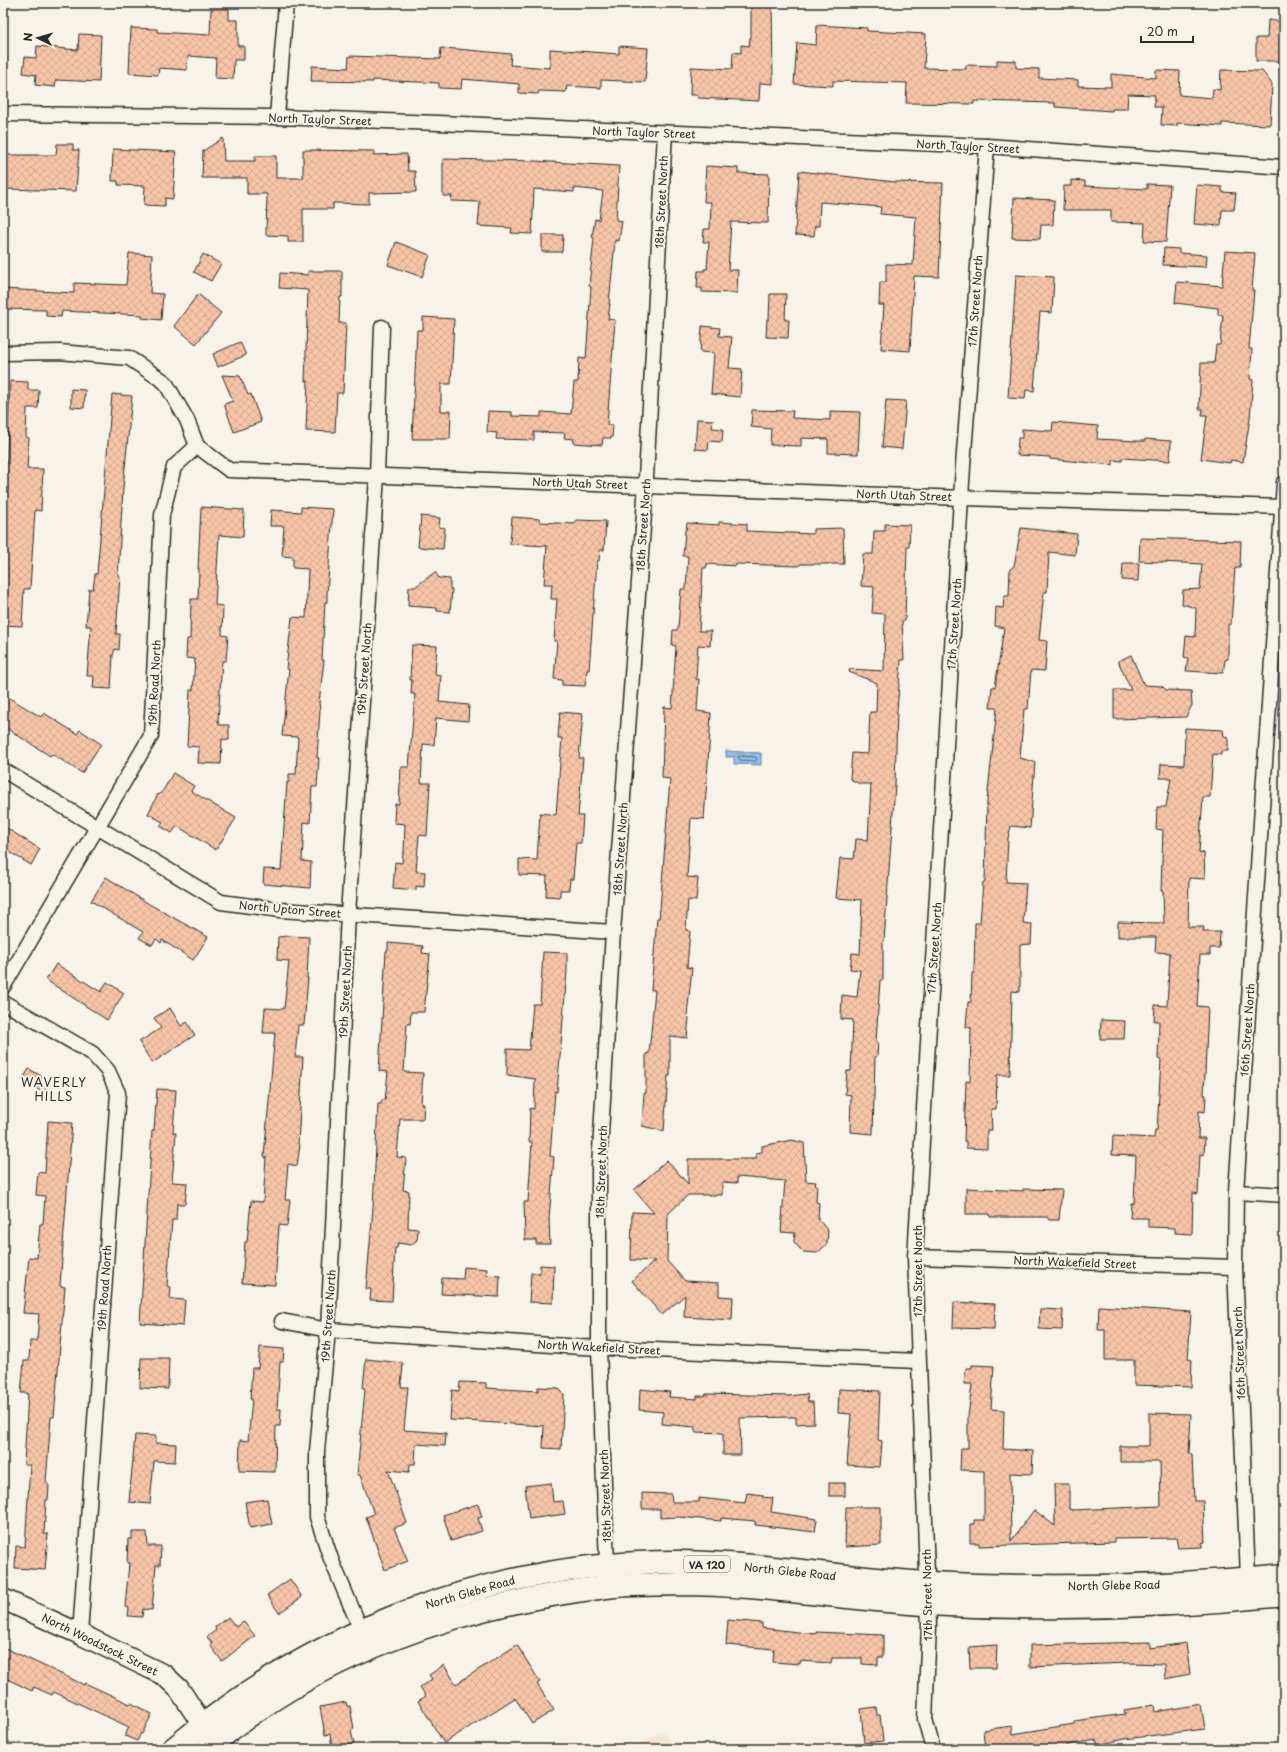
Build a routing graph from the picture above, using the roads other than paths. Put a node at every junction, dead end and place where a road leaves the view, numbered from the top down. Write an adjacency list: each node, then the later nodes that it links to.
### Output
1 (286, 3): 3 (street)
2 (3, 114): 3 (street, North Taylor Street)
3 (276, 117): 4 (street, North Taylor Street)
4 (665, 133): 5 (street, North Taylor Street); 12 (street, 18th Street North)
5 (987, 146): 6 (street, North Taylor Street); 13 (street, 17th Street North)
6 (1284, 167)
7 (382, 327): 10 (street, 19th Street North)
8 (3, 353): 9 (street)
9 (197, 446): 10 (street, North Utah Street); 16 (street, 19th Road North)
10 (377, 476): 12 (street, North Utah Street); 17 (street, 19th Street North)
11 (1284, 482): 14 (street, 16th Street North)
12 (646, 485): 13 (street, North Utah Street); 18 (street, 18th Street North)
13 (962, 498): 14 (street, North Utah Street); 23 (street, 17th Street North)
14 (1283, 507): 21 (street, 16th Street North)
15 (3, 770): 16 (street, North Upton Street)
16 (97, 826): 17 (street, North Upton Street); 19 (street, 19th Road North)
17 (348, 914): 18 (street, North Upton Street); 26 (street, 19th Street North)
18 (614, 932): 27 (street, 18th Street North)
19 (3, 988)
20 (3, 1002): 35 (street, 19th Road North)
21 (1236, 1192): 22 (street); 24 (street, 16th Street North)
22 (1284, 1195)
23 (915, 1258): 24 (street, North Wakefield Street); 28 (street, 17th Street North)
24 (1235, 1267): 31 (street, 16th Street North)
25 (282, 1321): 26 (street, North Wakefield Street)
26 (328, 1330): 27 (street, North Wakefield Street); 36 (street, 19th Street North)
27 (599, 1348): 28 (street, North Wakefield Street); 29 (street, 18th Street North)
28 (918, 1361): 32 (street, 17th Street North)
29 (608, 1564): 32 (main road, North Glebe Road / VA 120); 36 (main road, North Glebe Road / VA 120)
30 (1284, 1574): 31 (main road, North Glebe Road / VA 120)
31 (1248, 1578): 32 (main road, North Glebe Road / VA 120)
32 (928, 1594): 33 (main road, North Glebe Road / VA 120); 36 (main road, North Glebe Road / VA 120); 40 (street, 17th Street North)
33 (1284, 1595)
34 (3, 1599): 35 (street, North Woodstock Street)
35 (80, 1634): 37 (street, North Woodstock Street)
36 (365, 1639): 37 (main road, North Glebe Road / VA 120); 38 (main road, North Glebe Road / VA 120)
37 (202, 1724): 38 (street, North Woodstock Street); 39 (main road, North Glebe Road / VA 120)
38 (210, 1746)
39 (173, 1749)
40 (933, 1749)

